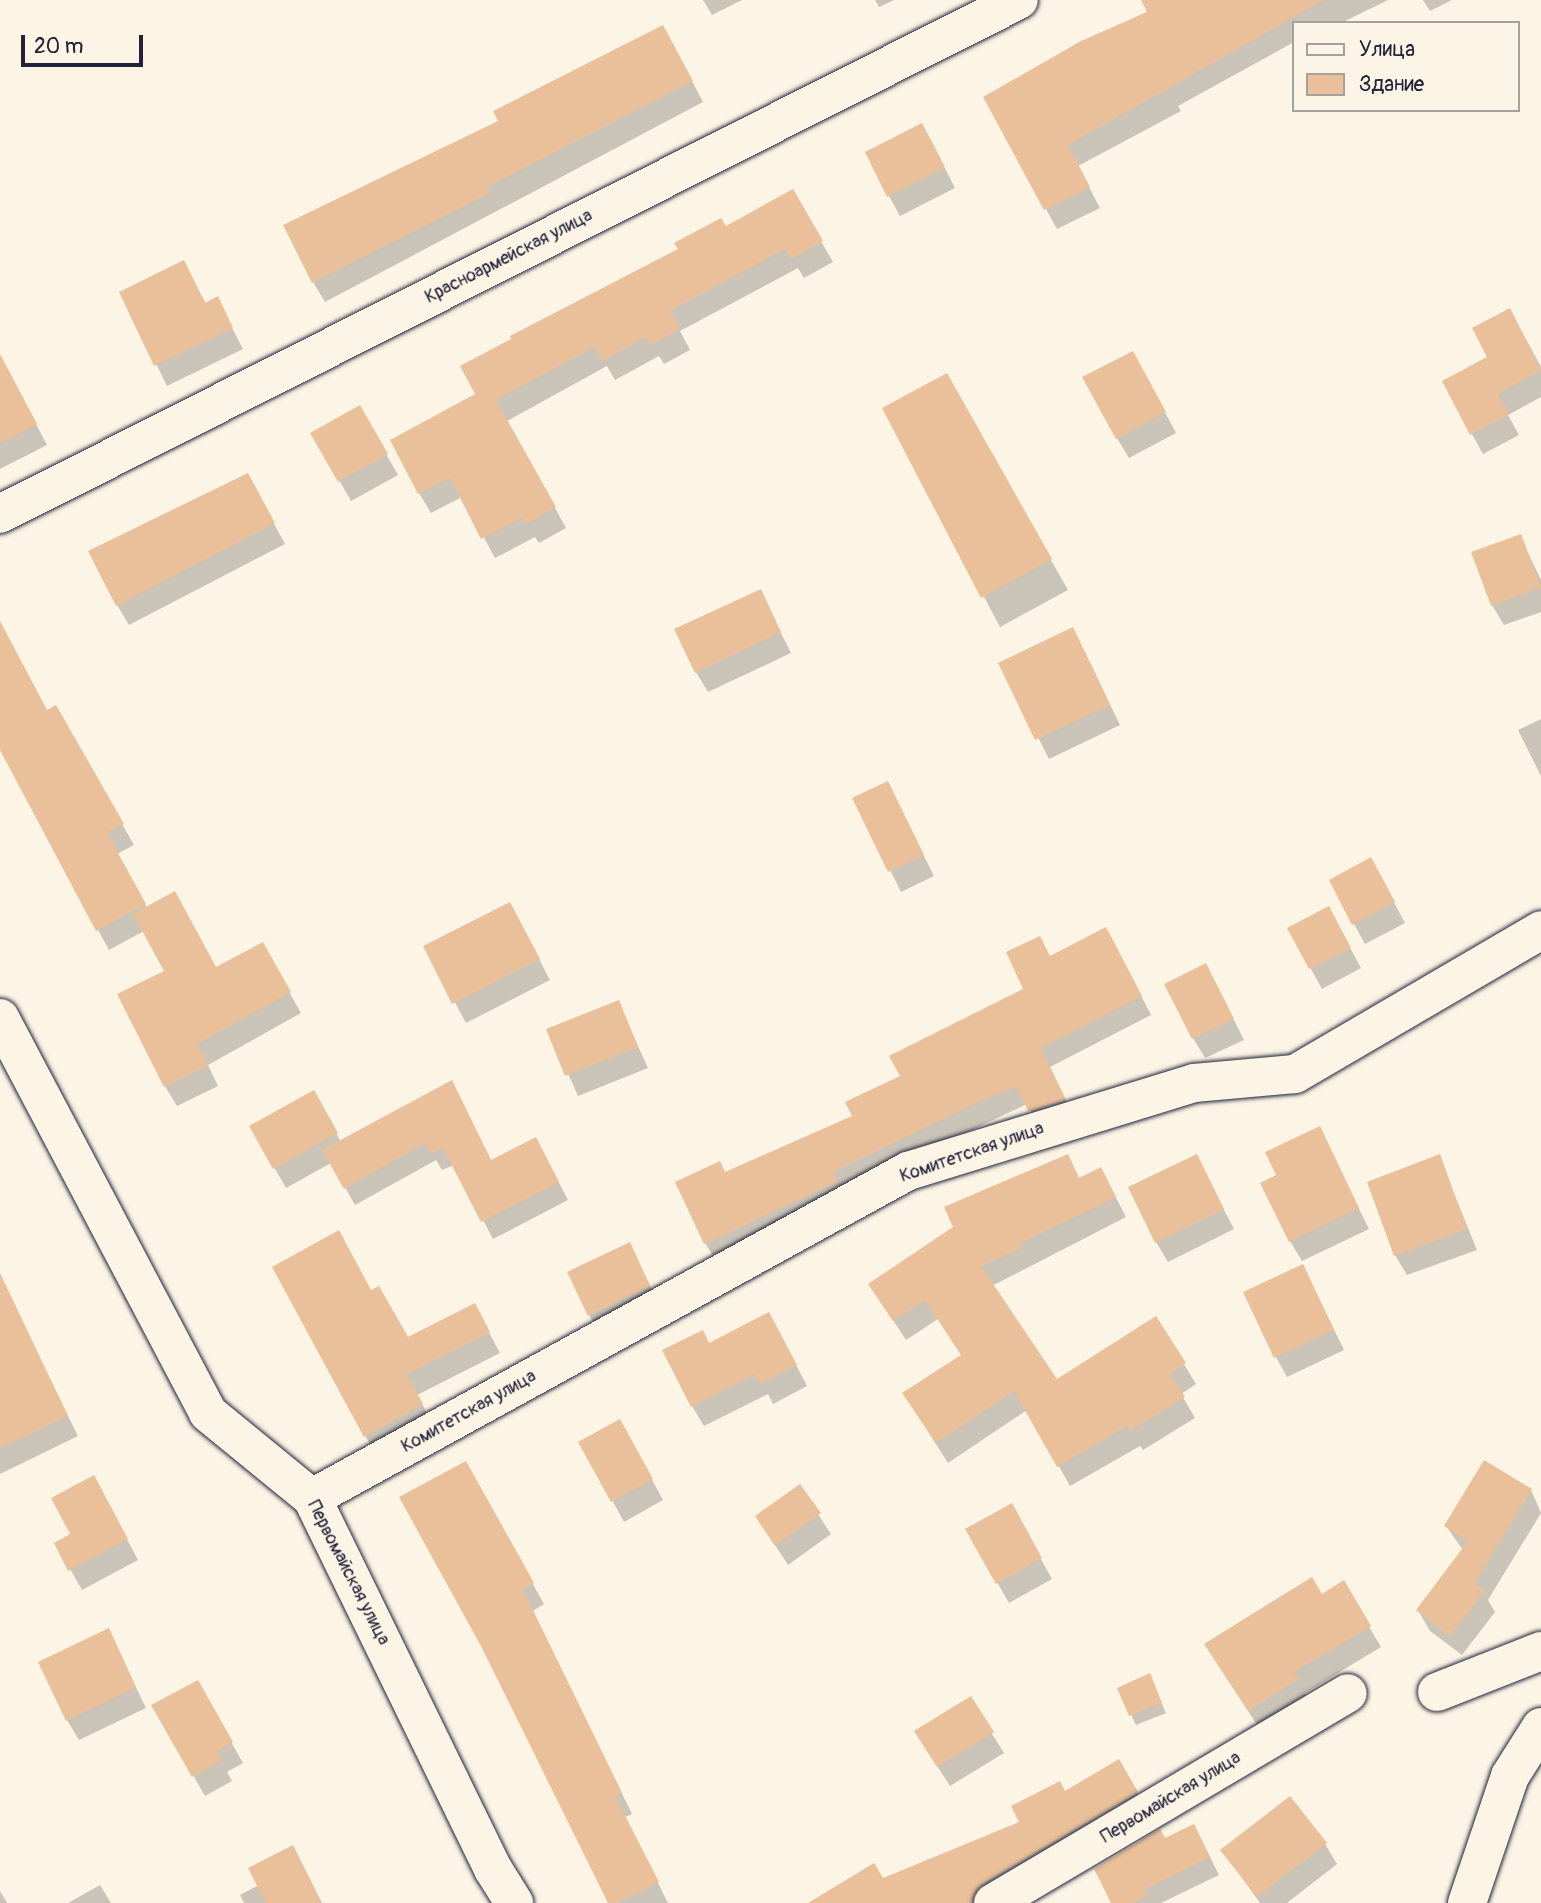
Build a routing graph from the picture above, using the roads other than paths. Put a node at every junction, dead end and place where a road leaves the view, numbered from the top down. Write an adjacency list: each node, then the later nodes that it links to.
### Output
1 (1019, 0): 2 (street, Красноармейская улица)
2 (0, 514)
3 (1541, 930): 5 (street, Комитетская улица)
4 (0, 1018): 5 (street, Первомайская улица)
5 (312, 1498): 10 (street, Первомайская улица)
6 (1541, 1651): 7 (street)
7 (1437, 1692)
8 (1348, 1693): 11 (street, Первомайская улица)
9 (1541, 1727): 12 (street)
10 (514, 1903)
11 (993, 1903)
12 (1467, 1903)

